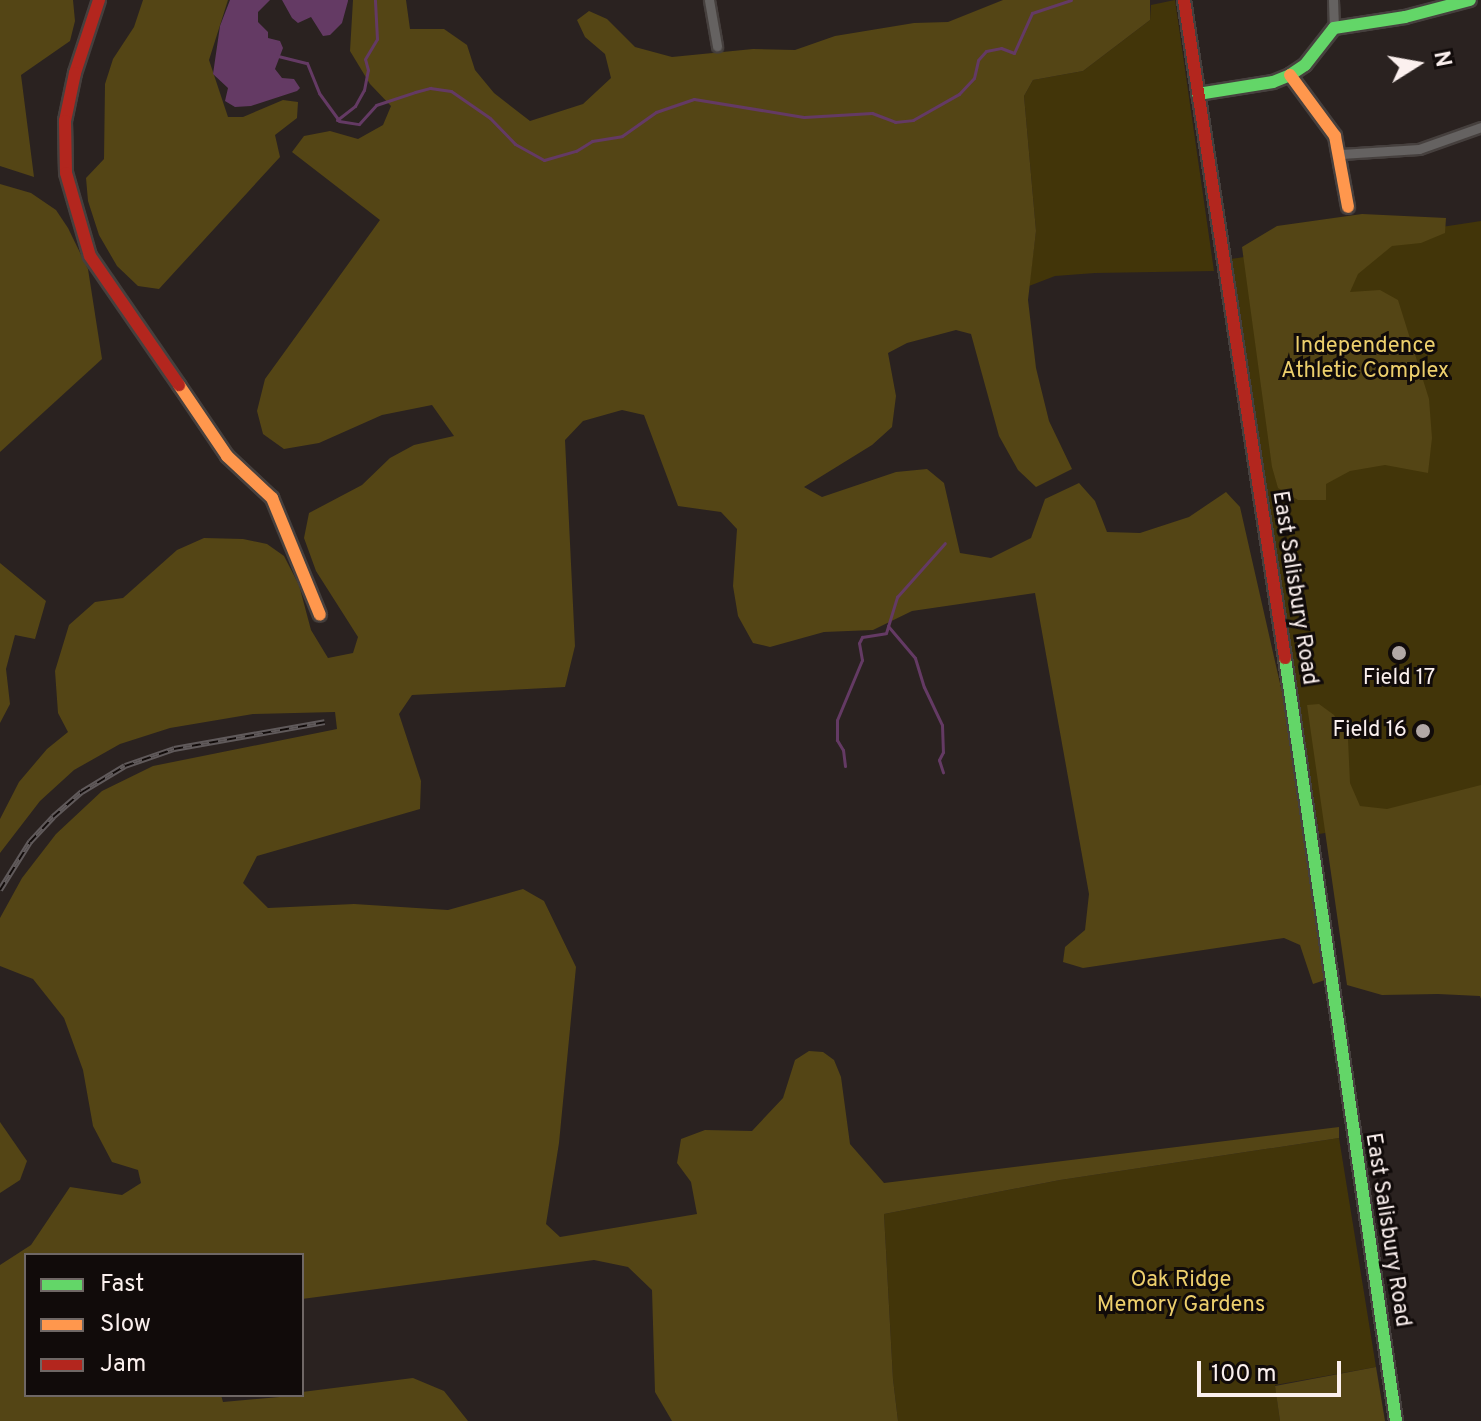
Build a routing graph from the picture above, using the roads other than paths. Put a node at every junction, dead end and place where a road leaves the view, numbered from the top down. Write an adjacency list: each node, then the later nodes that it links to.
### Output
1 (99, 0): 13 (street)
2 (709, 0): 7 (street)
3 (1184, 0): 9 (street, East Salisbury Road)
4 (1333, 0): 6 (street)
5 (1470, 0): 6 (street)
6 (1334, 28): 8 (street)
7 (717, 46)
8 (1290, 75): 9 (street); 11 (street)
9 (1198, 94): 14 (street, East Salisbury Road)
10 (1481, 127): 11 (street)
11 (1341, 154): 12 (street)
12 (1348, 207)
13 (320, 615)
14 (1396, 1421)

